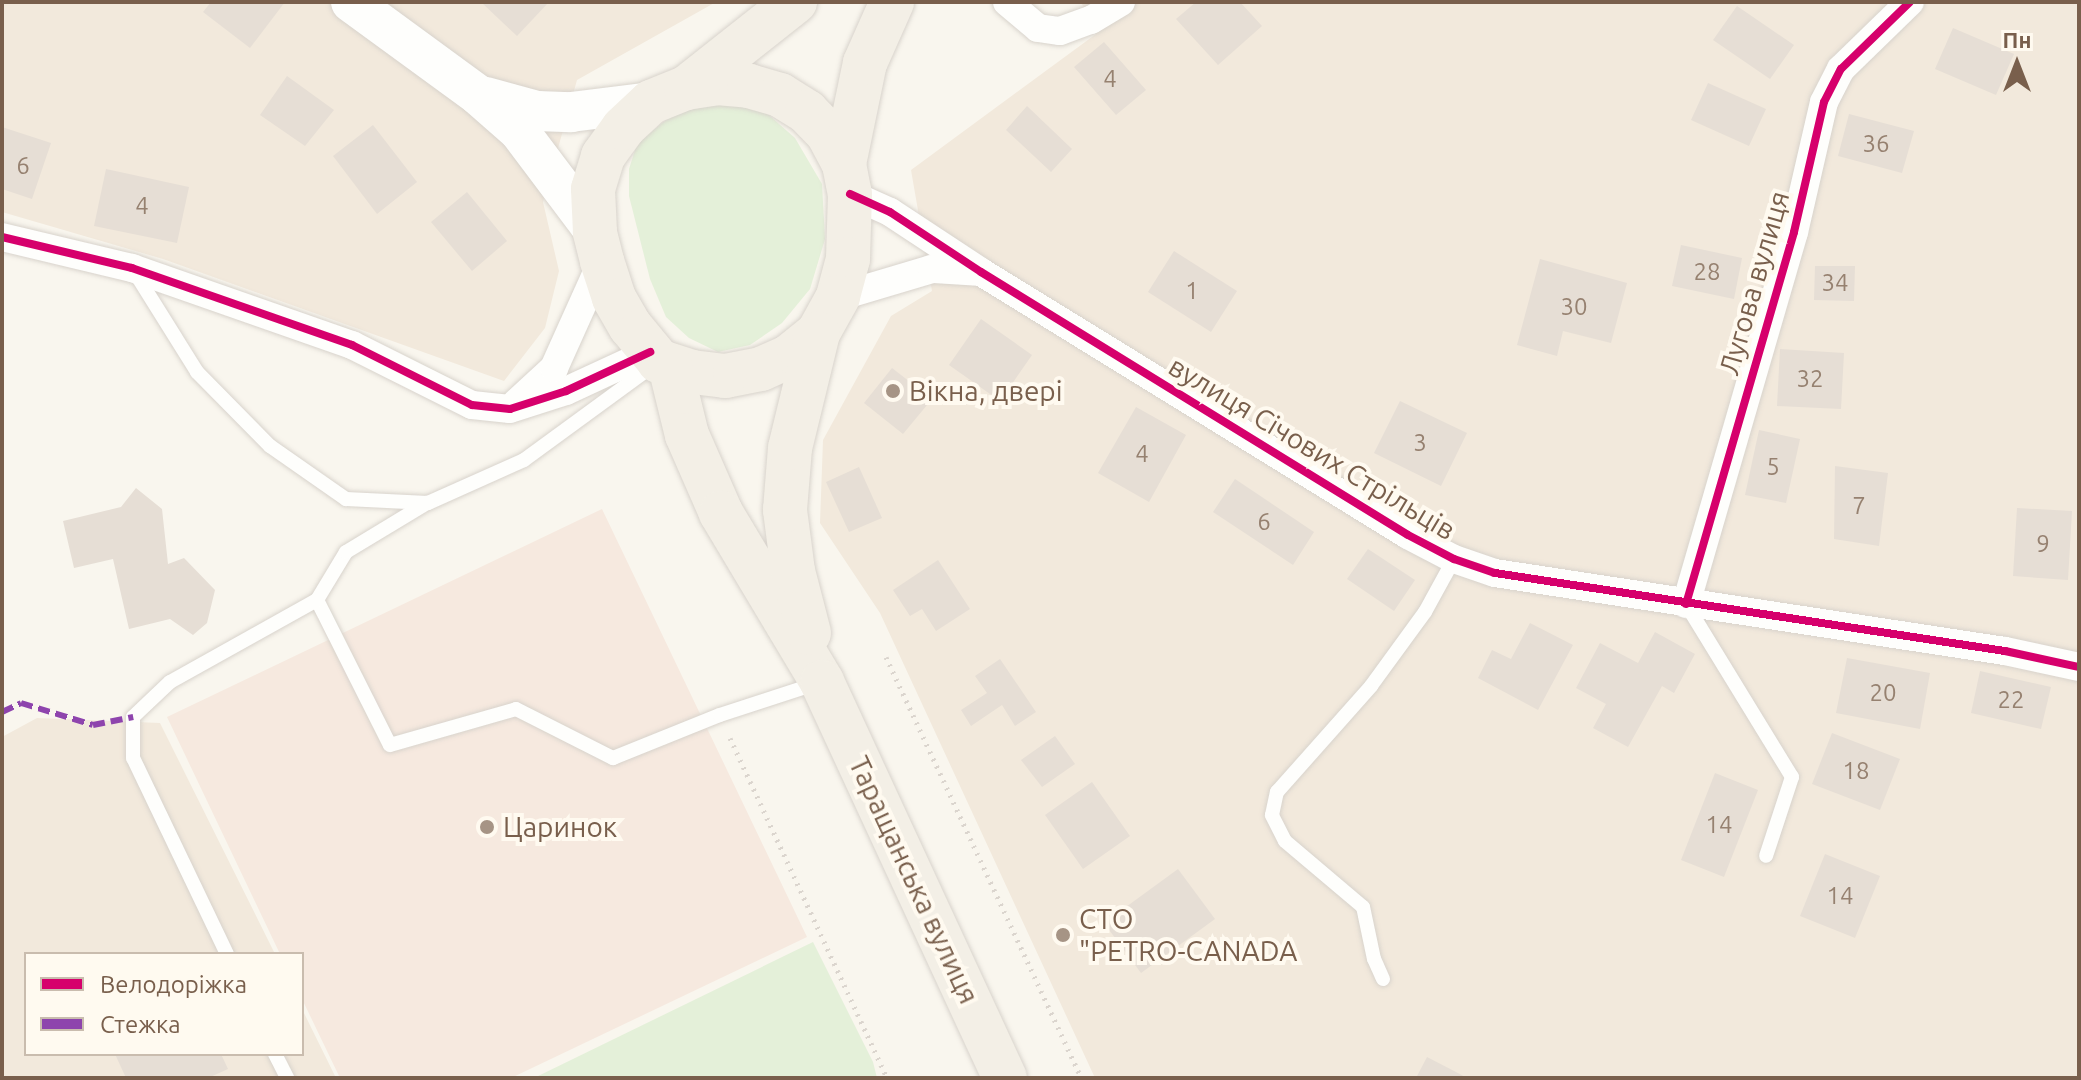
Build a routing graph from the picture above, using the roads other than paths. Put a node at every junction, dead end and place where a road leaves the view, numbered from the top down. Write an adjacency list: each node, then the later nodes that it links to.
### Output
1 (351, 2): 7 (main road)
2 (795, 2): 8 (main road)
3 (892, 2): 9 (main road)
4 (1007, 2): 5 (street)
5 (1121, 2)
6 (1910, 2): 20 (street, Лугова вулиця)
7 (478, 95): 8 (main road); 11 (main road)
8 (668, 95): 9 (main road); 11 (main road)
9 (847, 179): 13 (street, вулиця Січових Стрільців); 14 (main road)
10 (2, 237): 12 (street)
11 (599, 247): 15 (main road); 16 (street)
12 (132, 268): 16 (street); 17 (lane)
13 (981, 272): 14 (street, вулиця Січових Стрільців); 18 (street, вулиця Січових Стрільців)
14 (828, 315): 15 (main road); 22 (main road, Таращанська вулиця)
15 (660, 360): 16 (street); 17 (lane); 22 (main road, Таращанська вулиця)
16 (510, 409)
17 (428, 503): 19 (lane)
18 (1454, 559): 20 (street, вулиця Січових Стрільців); 25 (lane)
19 (317, 600): 22 (lane); 24 (lane)
20 (1686, 604): 21 (street, вулиця Січових Стрільців); 23 (lane)
21 (2079, 667)
22 (822, 682): 28 (main road, Таращанська вулиця)
23 (1766, 856)
24 (226, 952)
25 (1383, 979)
26 (276, 1056): 27 (lane)
27 (287, 1078)
28 (1005, 1078)

